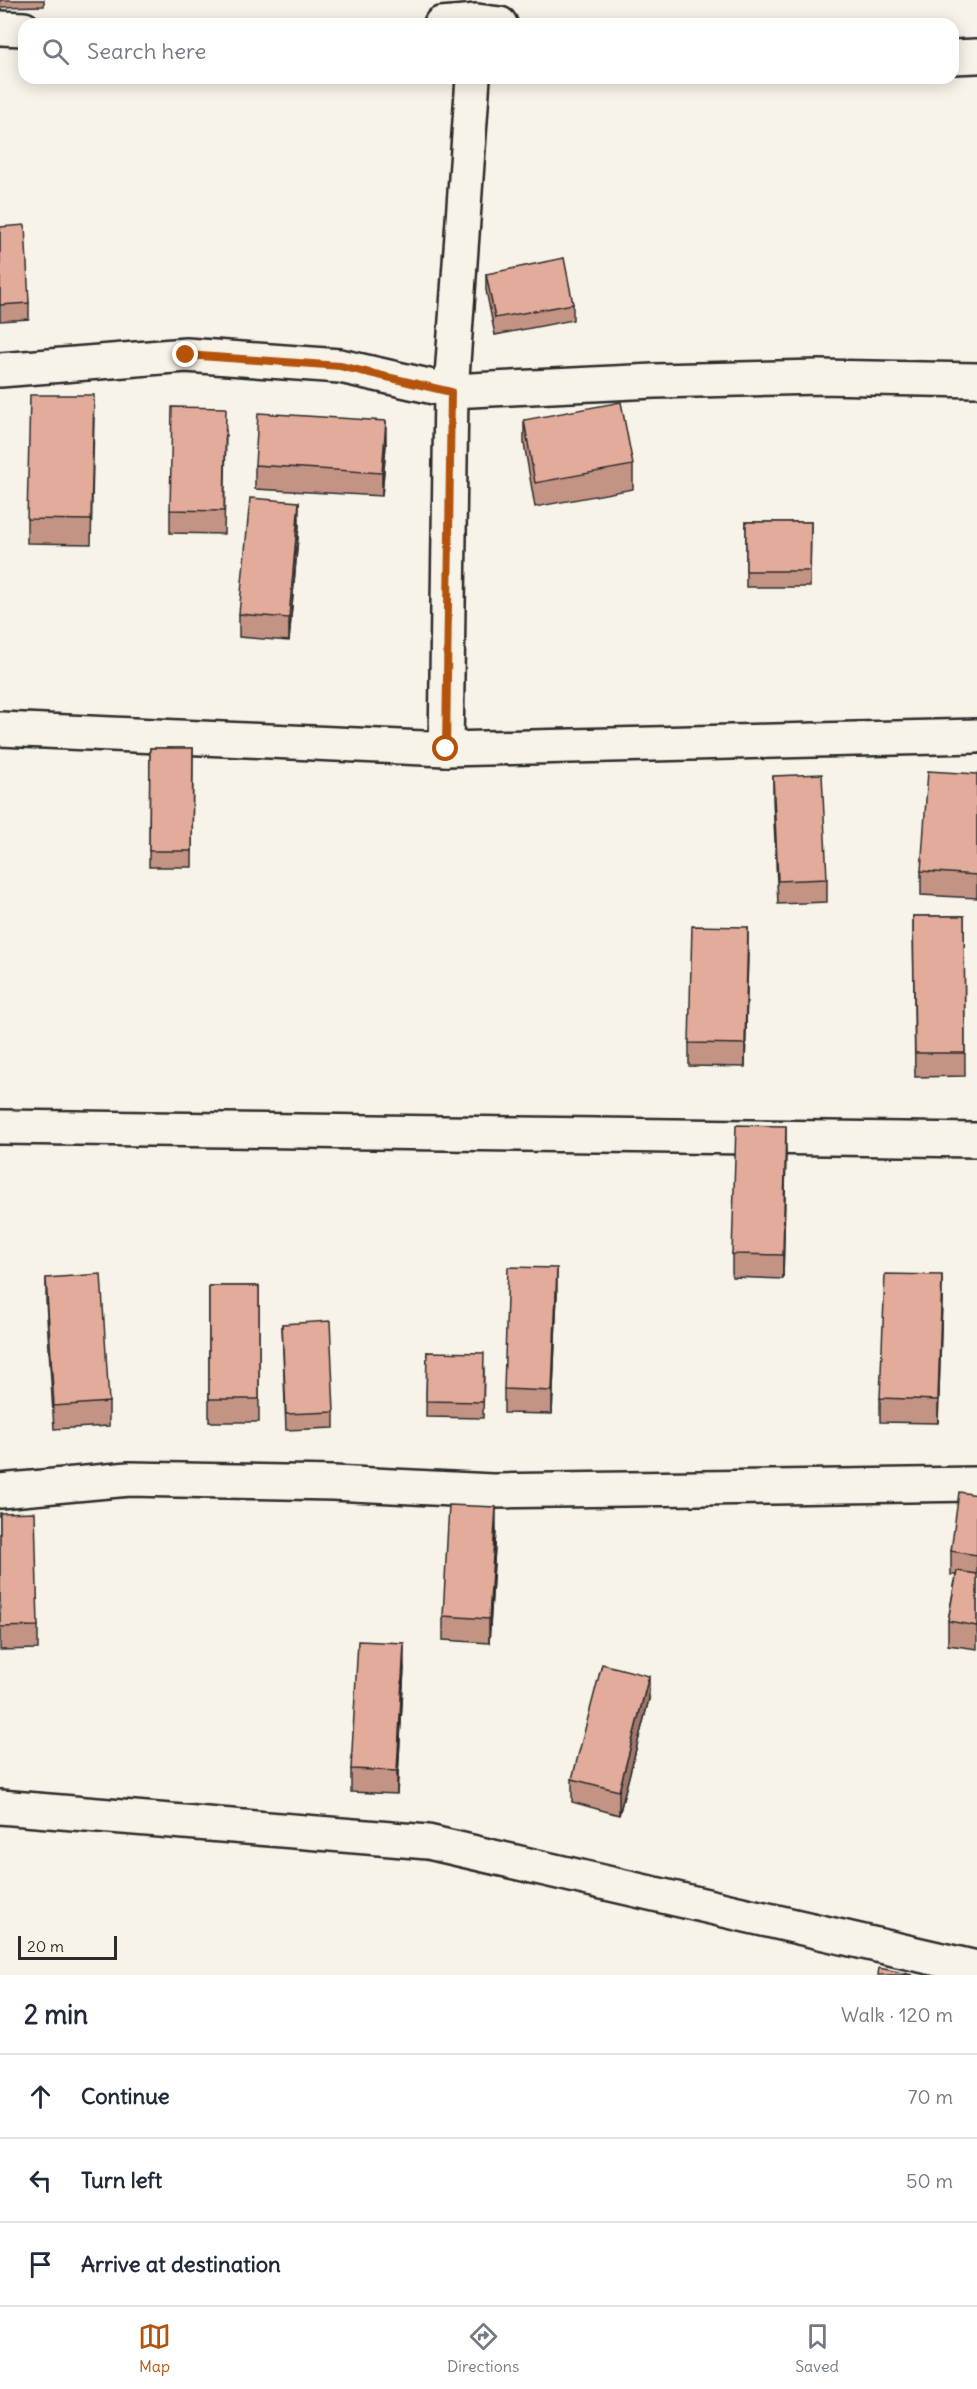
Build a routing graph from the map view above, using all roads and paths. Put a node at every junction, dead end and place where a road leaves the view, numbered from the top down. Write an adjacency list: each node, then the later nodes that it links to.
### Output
1 (0, 28): 2 (street)
2 (18, 29)
3 (977, 56): 4 (street)
4 (959, 57)
5 (473, 84): 8 (street)
6 (0, 370): 8 (street)
7 (977, 380): 8 (street)
8 (451, 392): 11 (street)
9 (0, 729): 11 (street)
10 (977, 736): 11 (street)
11 (446, 749)
12 (0, 1127): 13 (street)
13 (977, 1140)
14 (977, 1484): 15 (street)
15 (0, 1491)
16 (0, 1807): 17 (street)
17 (977, 1968)

